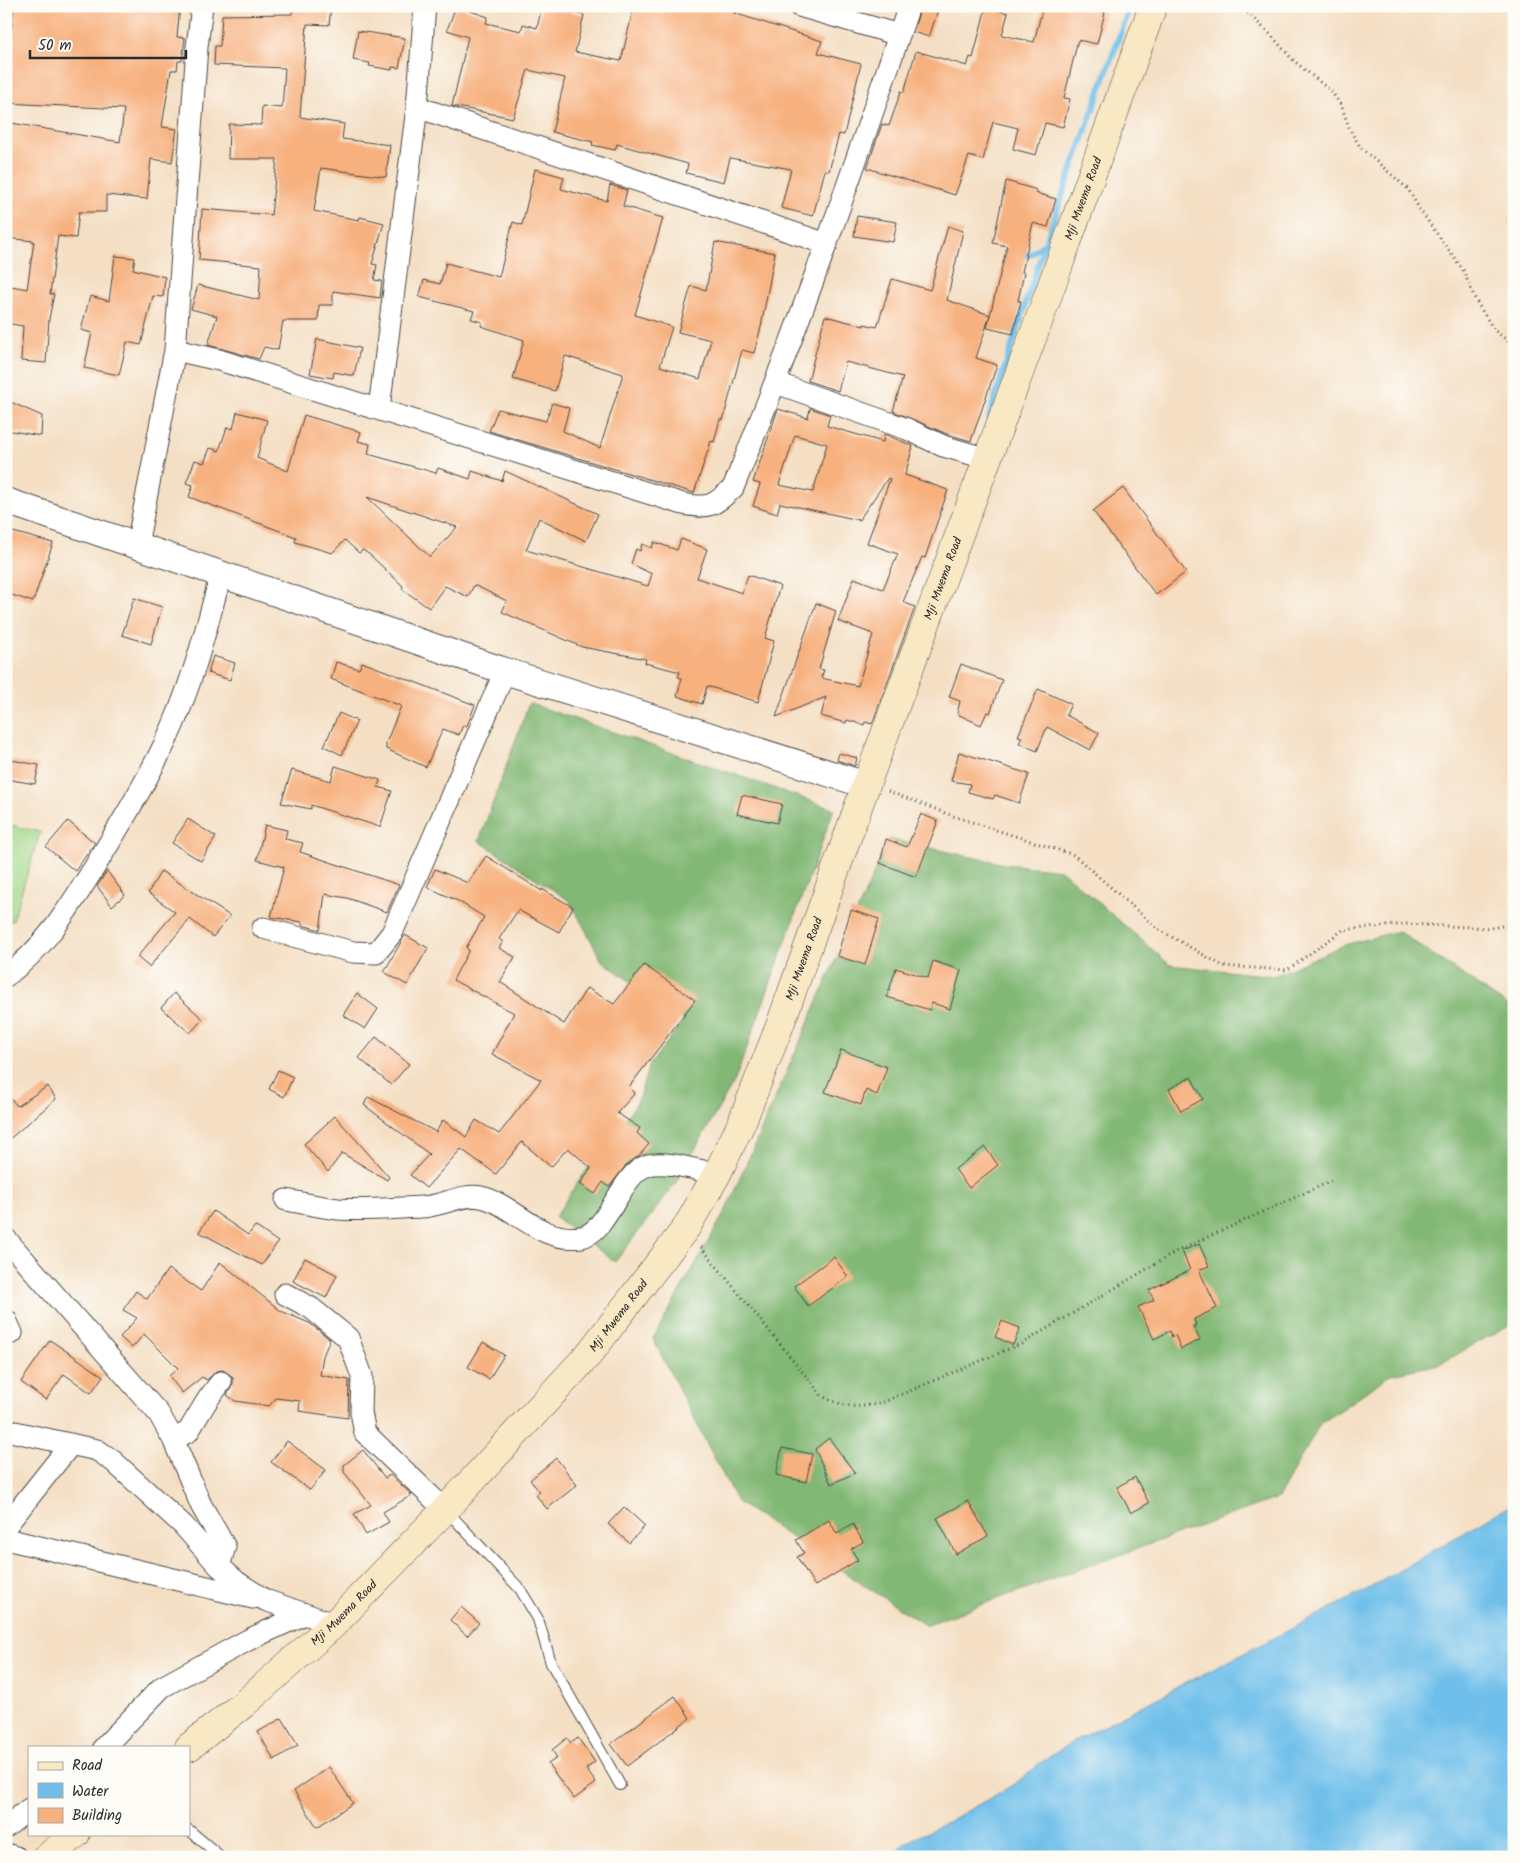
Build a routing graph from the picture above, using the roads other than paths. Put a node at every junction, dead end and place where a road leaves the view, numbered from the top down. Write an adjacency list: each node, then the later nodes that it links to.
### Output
1 (202, 6): 9 (street)
2 (425, 6): 7 (street)
3 (799, 6): 6 (street)
4 (908, 6): 6 (street)
5 (1152, 6): 12 (main road, Mji Mwema Road)
6 (899, 35): 8 (street)
7 (417, 106): 8 (street); 11 (street)
8 (827, 244): 10 (street)
9 (176, 350): 11 (street); 14 (street)
10 (776, 383): 11 (street); 12 (street)
11 (379, 409)
12 (988, 459): 17 (main road, Mji Mwema Road)
13 (6, 501): 14 (street)
14 (136, 545): 15 (street)
15 (222, 574): 16 (street); 19 (street)
16 (505, 671): 17 (street); 18 (street)
17 (866, 785): 20 (main road, Mji Mwema Road)
18 (263, 928)
19 (6, 976)
20 (717, 1174): 21 (street); 28 (main road, Mji Mwema Road)
21 (286, 1200)
22 (6, 1239): 26 (street)
23 (285, 1294): 28 (street)
24 (221, 1382): 26 (street)
25 (6, 1430): 27 (street)
26 (173, 1440): 31 (street)
27 (72, 1444): 29 (street); 31 (street)
28 (445, 1510): 34 (main road, Mji Mwema Road); 37 (lane)
29 (6, 1526)
30 (6, 1539): 32 (street)
31 (219, 1566): 32 (street)
32 (265, 1600): 33 (street)
33 (305, 1614): 34 (street); 35 (street)
34 (334, 1624): 36 (main road, Mji Mwema Road)
35 (105, 1746)
36 (190, 1746)
37 (620, 1785)
38 (28, 1810): 39 (street)
39 (6, 1827)
40 (190, 1831): 45 (lane)
41 (73, 1836): 44 (main road)
42 (6, 1854): 43 (street)
43 (16, 1857)
44 (47, 1857)
45 (221, 1857)

